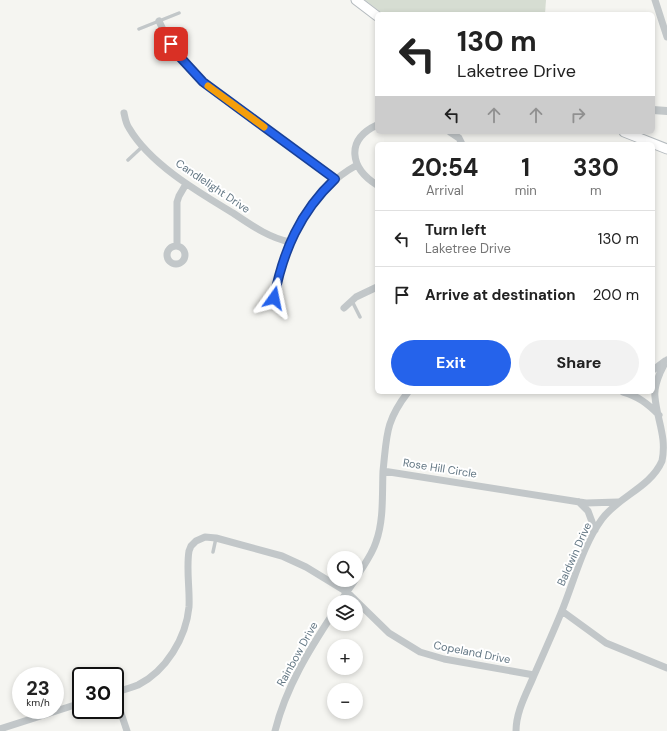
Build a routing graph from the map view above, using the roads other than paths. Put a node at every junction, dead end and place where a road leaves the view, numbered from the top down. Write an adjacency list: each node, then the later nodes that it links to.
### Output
1 (356, 0): 4 (main road)
2 (655, 0): 7 (street)
3 (179, 13): 5 (lane)
4 (375, 14)
5 (159, 21): 6 (lane); 21 (street)
6 (138, 29)
7 (667, 37)
8 (655, 110): 9 (street)
9 (667, 111)
10 (124, 114): 17 (street, Candlelight Drive)
11 (375, 126): 20 (street)
12 (453, 134): 14 (street)
13 (629, 134): 15 (main road)
14 (461, 142)
15 (649, 142)
16 (655, 144): 18 (main road)
17 (143, 146): 19 (lane); 23 (street, Candlelight Drive)
18 (667, 149)
19 (128, 160)
20 (357, 165): 21 (street); 22 (street)
21 (335, 179): 24 (street)
22 (375, 183)
23 (186, 184): 24 (street, Candlelight Drive); 25 (street)
24 (290, 242): 27 (street)
25 (177, 246)
26 (375, 288): 28 (street)
27 (274, 298)
28 (352, 301): 29 (street); 30 (lane)
29 (344, 308)
30 (360, 317)
31 (666, 361): 32 (street); 35 (street, Baldwin Drive)
32 (655, 369)
33 (407, 394): 36 (street)
34 (630, 394): 35 (street)
35 (659, 415): 38 (street, Baldwin Drive)
36 (383, 470): 37 (street, Rose Hill Circle); 42 (street)
37 (577, 501): 38 (street, Rose Hill Circle); 39 (street)
38 (618, 502): 39 (street, Baldwin Drive)
39 (595, 530): 46 (street, Baldwin Drive)
40 (216, 538): 41 (lane); 44 (street, Copeland Drive); 50 (street)
41 (214, 552)
42 (363, 566)
43 (350, 587): 44 (street)
44 (347, 592): 45 (street); 49 (street, Copeland Drive)
45 (345, 595)
46 (562, 612): 48 (street); 49 (street, Baldwin Drive)
47 (327, 623): 55 (street, Rainbow Drive)
48 (667, 668)
49 (534, 675): 56 (street, Baldwin Drive)
50 (124, 690)
51 (72, 706): 53 (street)
52 (123, 719): 54 (street)
53 (0, 729)
54 (127, 731)
55 (275, 731)
56 (516, 731)

